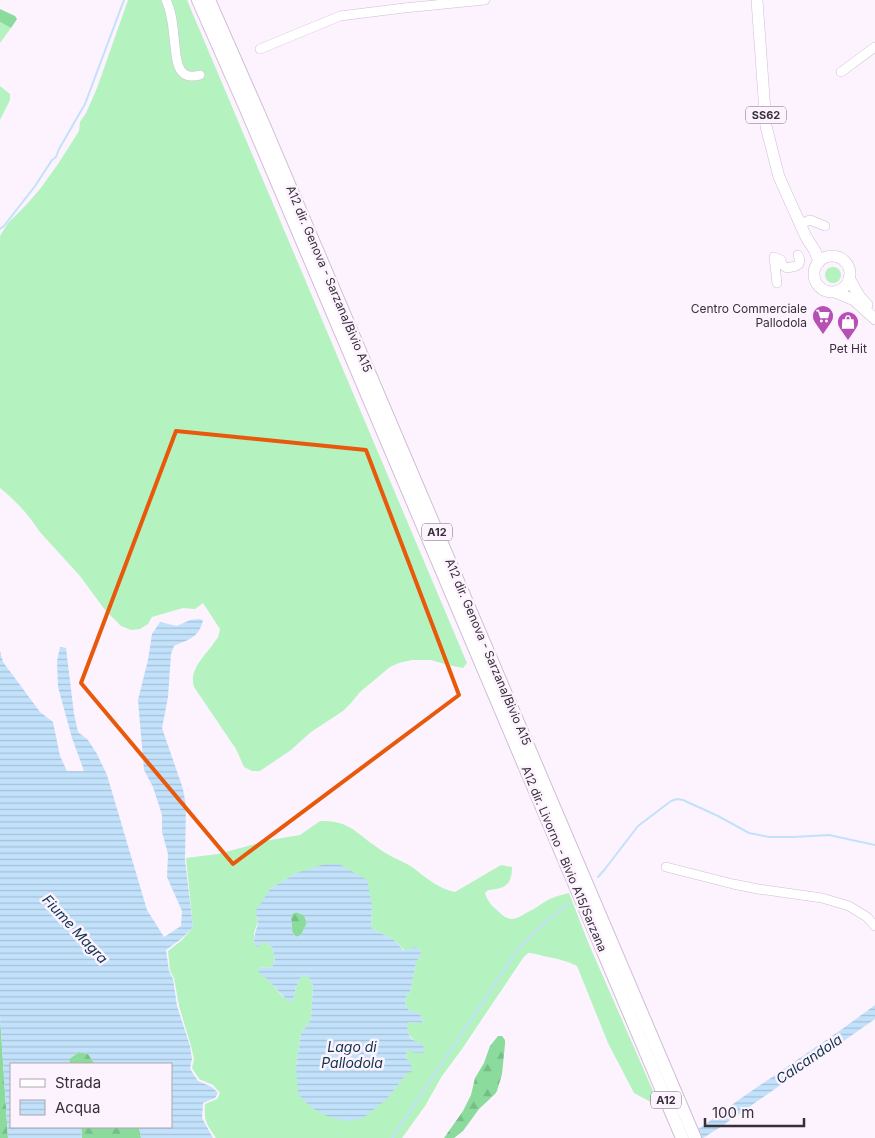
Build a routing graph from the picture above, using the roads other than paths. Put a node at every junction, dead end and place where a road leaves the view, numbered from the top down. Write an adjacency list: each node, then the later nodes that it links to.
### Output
1 (166, 0): 9 (street)
2 (198, 0): 22 (highway, A12 dir. Livorno - Bivio A15/Sarzana / A12)
3 (209, 0): 23 (highway, A12 dir. Genova - Sarzana/Bivio A15 / A12)
4 (485, 0): 7 (street)
5 (757, 0): 10 (main road, SS62)
6 (875, 47): 8 (street)
7 (260, 49)
8 (841, 72)
9 (200, 75)
10 (800, 224): 11 (street); 13 (main road, SS62); 14 (main road, SS62)
11 (825, 226)
12 (798, 255): 16 (street)
13 (834, 257): 14 (main road); 15 (main road, SS62)
14 (820, 262): 17 (main road)
15 (850, 278): 17 (main road); 18 (main road, SS62)
16 (777, 283)
17 (835, 292): 19 (main road)
18 (875, 314)
19 (875, 319)
20 (666, 867): 21 (street)
21 (875, 926)
22 (682, 1138)
23 (694, 1138)

